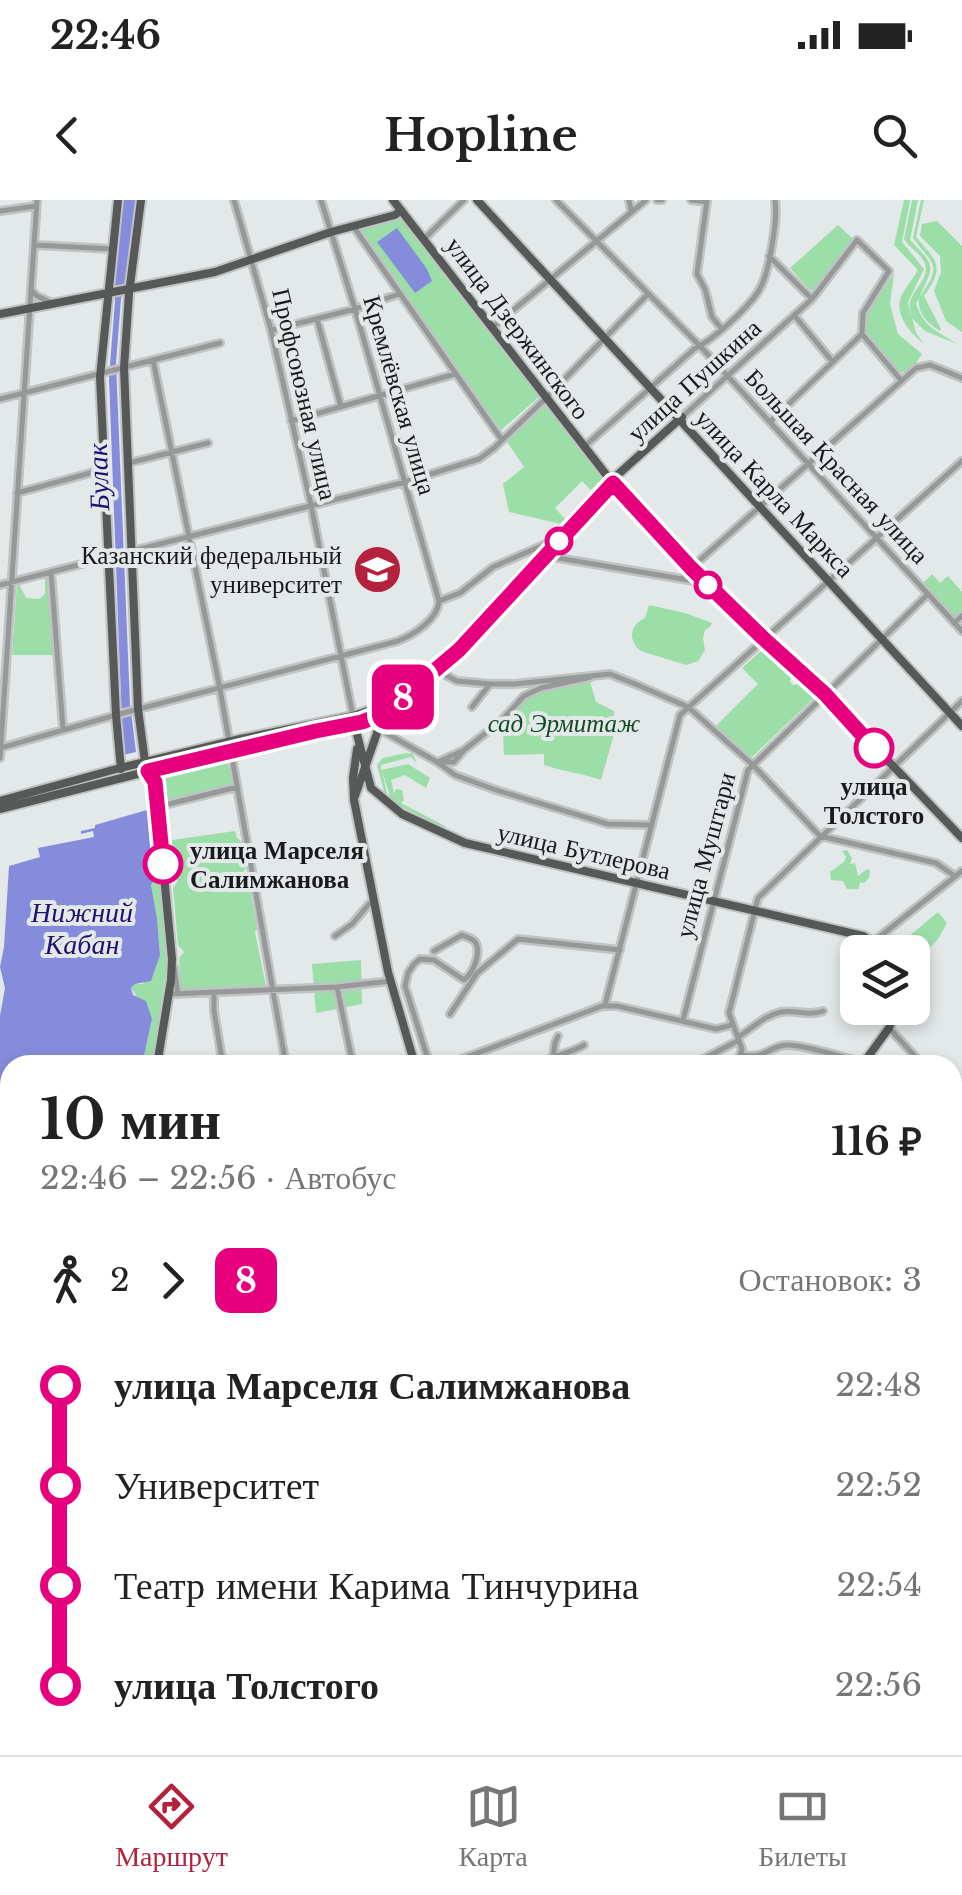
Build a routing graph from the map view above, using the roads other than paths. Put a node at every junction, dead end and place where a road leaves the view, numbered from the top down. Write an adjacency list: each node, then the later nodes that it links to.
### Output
1 (118, 200): 23 (main road)
2 (141, 200): 28 (main road)
3 (234, 200): 25 (street, Профсоюзная улица)
4 (322, 200): 19 (street, Кремлёвская улица)
5 (393, 200): 16 (main road, улица Дзержинского)
6 (464, 200): 20 (street)
7 (478, 200): 26 (main road, улица Карла Маркса)
8 (556, 200): 21 (street, Большая Красная улица)
9 (628, 200): 17 (street)
10 (646, 200): 17 (street)
11 (691, 200): 13 (street)
12 (775, 200): 24 (street)
13 (707, 201): 41 (street)
14 (37, 203): 15 (street); 22 (street)
15 (0, 210)
16 (401, 210): 18 (main road); 20 (main road, улица Дзержинского)
17 (631, 210): 21 (street)
18 (354, 226): 19 (main road); 30 (street)
19 (331, 232): 25 (main road); 35 (street, Кремлёвская улица)
20 (424, 239): 39 (main road, улица Дзержинского)
21 (596, 241): 26 (street); 31 (street, Большая Красная улица)
22 (34, 245): 23 (street); 27 (street)
23 (112, 249): 29 (main road)
24 (770, 256): 32 (street); 41 (street)
25 (252, 260): 28 (main road); 40 (street, Профсоюзная улица)
26 (552, 280): 39 (street); 43 (main road, улица Карла Маркса)
27 (31, 288): 33 (street); 34 (street)
28 (127, 289): 29 (main road); 48 (main road)
29 (110, 293): 33 (main road); 49 (main road)
30 (399, 294): 35 (street); 50 (street)
31 (648, 294): 43 (street); 45 (street, Большая Красная улица)
32 (812, 299): 37 (street, улица Пушкина); 42 (street, улица Пушкина)
33 (54, 304): 34 (main road)
34 (29, 308): 36 (main road); 55 (street)
35 (356, 309): 38 (street); 56 (street, Кремлёвская улица)
36 (0, 314)
37 (794, 315): 47 (street); 51 (street, улица Пушкина)
38 (316, 319): 40 (street); 59 (street)
39 (492, 327): 57 (main road, улица Дзержинского)
40 (270, 330): 61 (street, Профсоюзная улица)
41 (722, 330): 45 (street)
42 (862, 334): 47 (street); 53 (street)
43 (605, 337): 54 (main road, улица Карла Маркса); 57 (street)
44 (220, 343): 46 (street)
45 (700, 346): 51 (street, Большая Красная улица); 54 (street)
46 (154, 360): 48 (street); 66 (street)
47 (832, 361): 62 (street)
48 (122, 368): 49 (street); 68 (main road)
49 (102, 373): 55 (street); 70 (main road)
50 (455, 374): 56 (street); 63 (street)
51 (726, 376): 60 (street, улица Пушкина); 62 (street, Большая Красная улица)
52 (962, 378): 53 (street)
53 (902, 380): 69 (street)
54 (651, 387): 60 (main road, улица Карла Маркса); 65 (street)
55 (24, 393): 58 (street); 73 (street)
56 (380, 396): 59 (street); 72 (street, Кремлёвская улица)
57 (546, 398): 63 (street); 65 (main road, улица Дзержинского)
58 (0, 399)
59 (341, 407): 61 (street)
60 (681, 418): 71 (main road, улица Пушкина); 75 (main road, улица Карла Маркса)
61 (291, 421): 74 (street, Профсоюзная улица)
62 (769, 422): 69 (street, Большая Красная улица)
63 (502, 440): 72 (street)
64 (208, 442): 66 (street)
65 (584, 447): 71 (main road, улица Дзержинского)
66 (171, 452): 68 (street); 76 (street)
67 (962, 461): 77 (street)
68 (128, 463): 78 (main road)
69 (807, 464): 75 (street); 77 (street, Большая Красная улица)
70 (105, 469): 73 (street); 81 (main road)
71 (612, 481): 79 (main road, улица Пушкина); 80 (main road, улица Пушкина); 82 (main road, улица Дзержинского)
72 (405, 482): 74 (street); 90 (street, Кремлёвская улица)
73 (17, 493): 86 (street)
74 (311, 505): 76 (street); 96 (street, Профсоюзная улица)
75 (762, 506): 82 (street); 85 (main road, улица Карла Маркса)
76 (189, 537): 78 (street); 101 (street)
77 (878, 539): 85 (street); 89 (street, Большая Красная улица)
78 (130, 552): 106 (main road)
79 (533, 555): 90 (street); 110 (main road, улица Пушкина)
80 (546, 556): 84 (street); 97 (main road, улица Пушкина)
81 (111, 557): 83 (street); 109 (main road)
82 (691, 568): 84 (street); 87 (main road, улица Дзержинского)
83 (51, 572): 86 (street); 112 (street)
84 (682, 579): 87 (street)
85 (831, 580): 94 (main road, улица Карла Маркса); 95 (street)
86 (12, 582): 88 (street); 99 (street)
87 (707, 583): 95 (main road, улица Дзержинского)
88 (0, 585)
89 (928, 594): 92 (street, Большая Красная улица); 94 (street, улица Муштари)
90 (440, 600): 96 (street)
91 (962, 616): 92 (street)
92 (954, 623): 93 (street, Большая Красная улица)
93 (962, 632)
94 (884, 638): 102 (street, улица Муштари); 108 (main road, улица Карла Маркса)
95 (765, 640): 102 (main road, улица Дзержинского); 105 (street)
96 (340, 655): 101 (street); 110 (street, Профсоюзная улица)
97 (436, 670): 100 (street); 107 (main road, улица Пушкина)
98 (593, 674): 100 (street); 105 (street); 118 (street)
99 (3, 682): 116 (street)
100 (490, 684): 104 (street)
101 (220, 688): 106 (street); 115 (street)
102 (825, 694): 119 (street, улица Муштари); 121 (main road, улица Дзержинского)
103 (962, 701): 108 (street)
104 (472, 706)
105 (688, 707): 119 (street); 130 (street)
106 (135, 710): 109 (street); 120 (main road)
107 (385, 710): 110 (main road, улица Пушкина); 113 (main road)
108 (951, 712): 111 (main road, улица Карла Маркса); 121 (street)
109 (117, 714): 112 (street); 122 (main road)
110 (353, 720): 114 (main road); 115 (main road, улица Пушкина)
111 (962, 724)
112 (64, 729): 116 (street)
113 (379, 730): 118 (street); 123 (main road)
114 (358, 740): 123 (main road); 126 (main road)
115 (230, 746): 120 (main road, улица Пушкина); 124 (street)
116 (0, 748): 117 (street)
117 (0, 758)
118 (438, 762): 130 (street)
119 (752, 764): 131 (street); 136 (street, улица Муштари)
120 (147, 766): 122 (main road, улица Пушкина); 128 (main road); 162 (main road)
121 (893, 767): 131 (street); 132 (main road, улица Дзержинского)
122 (122, 772): 127 (main road); 129 (main road)
123 (365, 772): 125 (main road); 126 (main road)
124 (238, 787): 128 (street); 146 (street)
125 (371, 788): 126 (main road); 135 (main road, улица Бутлерова)
126 (355, 797): 137 (main road)
127 (0, 801)
128 (158, 807): 148 (main road)
129 (0, 810)
130 (652, 825): 135 (street)
131 (820, 836): 134 (street); 138 (street)
132 (961, 837)
133 (962, 871): 134 (street)
134 (955, 876): 140 (street)
135 (638, 884): 136 (main road, улица Бутлерова); 142 (street)
136 (714, 901): 138 (main road, улица Бутлерова); 154 (street, улица Муштари)
137 (373, 903): 141 (street); 144 (main road)
138 (756, 911): 139 (main road, улица Бутлерова); 156 (street)
139 (859, 935)
140 (882, 935)
141 (335, 936)
142 (620, 950): 149 (street); 152 (street)
143 (434, 951): 151 (street)
144 (391, 981): 145 (street); 153 (main road)
145 (338, 987): 146 (street); 166 (street)
146 (272, 990): 147 (street); 165 (street)
147 (214, 993): 148 (street); 164 (street)
148 (173, 994): 163 (main road)
149 (606, 1006): 154 (street); 169 (street)
150 (822, 1010): 160 (street)
151 (414, 1011): 153 (street); 155 (street)
152 (450, 1014)
153 (401, 1018): 155 (street); 167 (main road)
154 (683, 1020): 156 (street)
155 (417, 1023): 168 (street)
156 (732, 1025): 160 (street)
157 (891, 1025): 158 (main road)
158 (890, 1028): 176 (main road); 177 (street)
159 (558, 1036): 170 (street)
160 (738, 1038): 172 (street); 173 (street)
161 (584, 1045): 171 (street)
162 (157, 1055)
163 (158, 1055)
164 (221, 1055)
165 (284, 1055)
166 (351, 1055)
167 (412, 1055)
168 (427, 1055)
169 (471, 1055)
170 (553, 1055)
171 (564, 1055)
172 (709, 1055)
173 (742, 1055)
174 (765, 1055): 175 (street)
175 (830, 1055)
176 (871, 1055)
177 (914, 1055)

